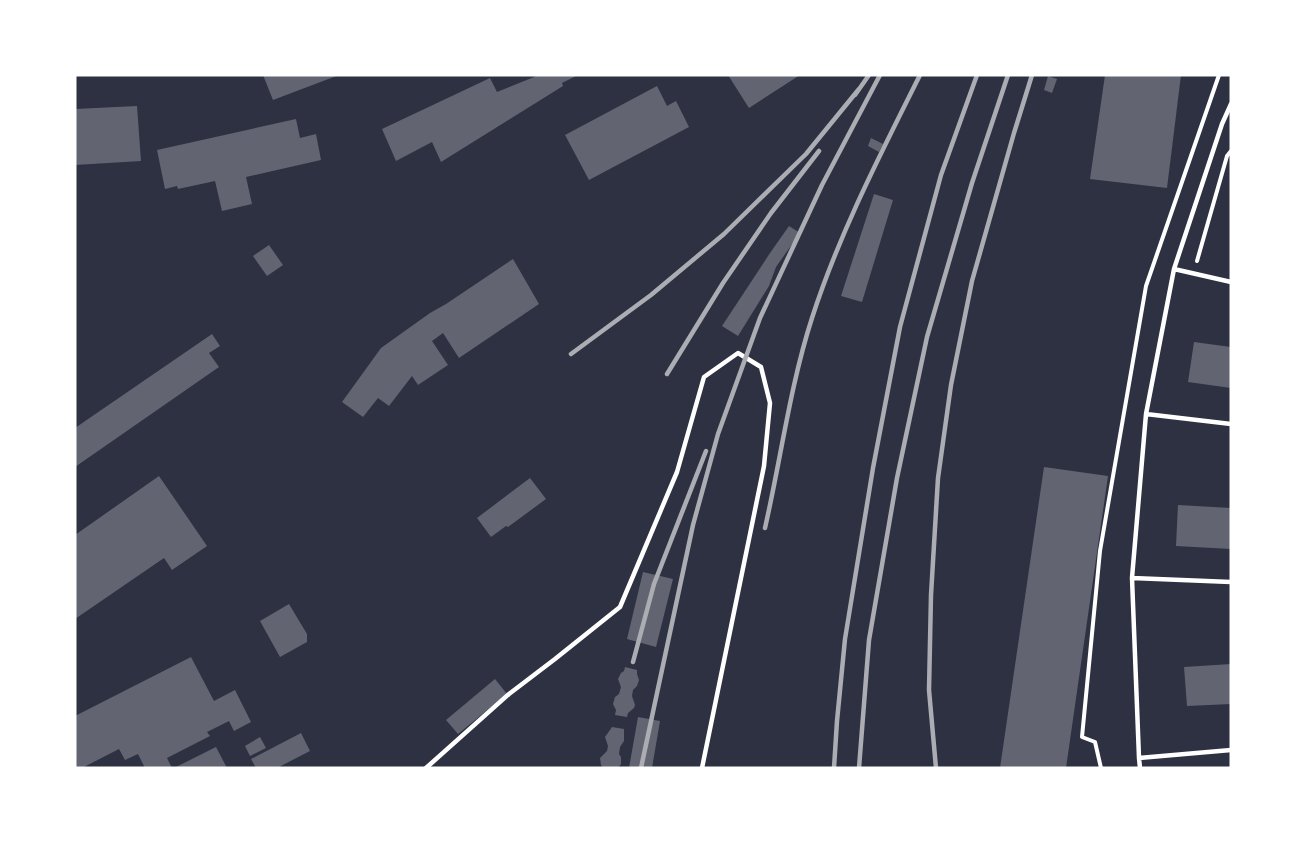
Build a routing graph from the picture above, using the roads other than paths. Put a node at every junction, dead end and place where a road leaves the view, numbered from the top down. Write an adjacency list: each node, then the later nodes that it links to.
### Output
1 (1231, 104): 2 (lane)
2 (1174, 269): 3 (lane); 4 (lane)
3 (1231, 282)
4 (1146, 414): 5 (lane); 6 (lane)
5 (1231, 424)
6 (1132, 578): 7 (lane); 9 (lane)
7 (1231, 582)
8 (1231, 750): 9 (lane)
9 (1138, 758): 12 (lane)
10 (426, 768): 11 (lane)
11 (702, 768)
12 (1140, 768)

